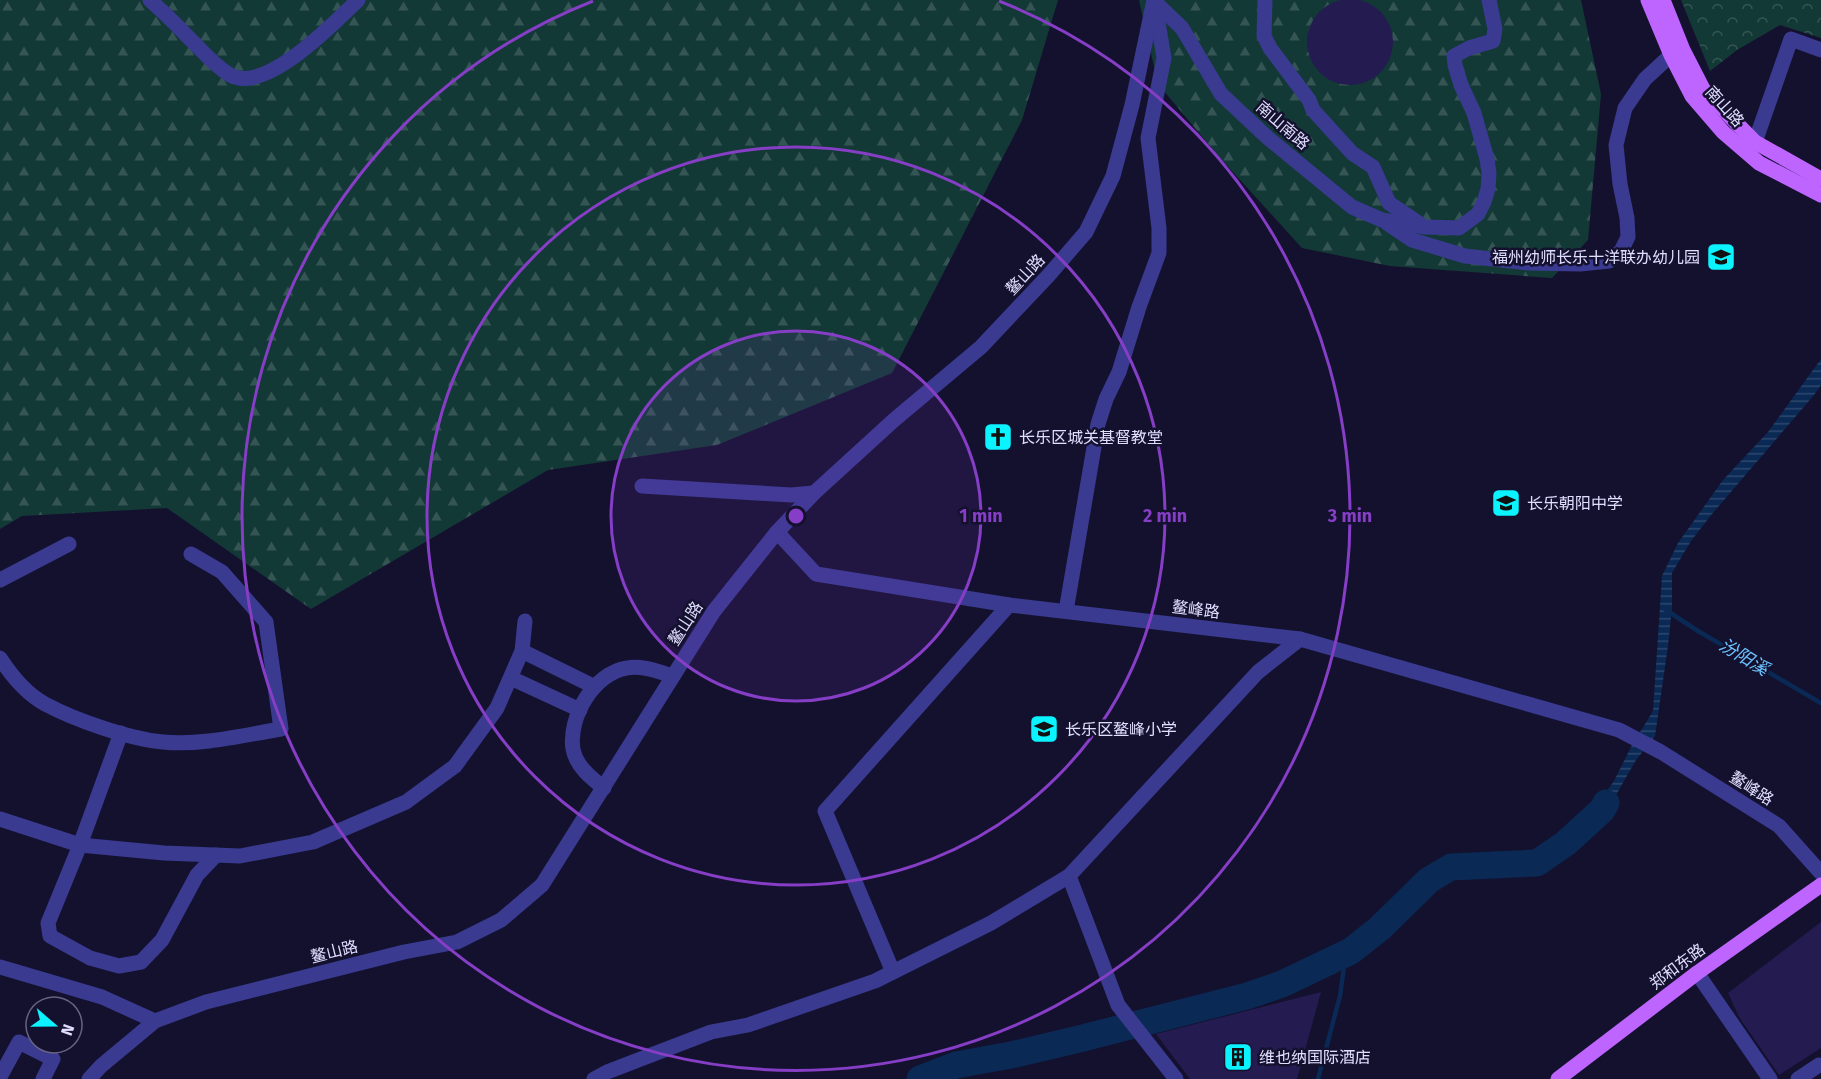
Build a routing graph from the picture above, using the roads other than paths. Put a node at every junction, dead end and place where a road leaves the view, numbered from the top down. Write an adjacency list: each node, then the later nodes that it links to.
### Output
1 (150, 0): 2 (street)
2 (358, 0)
3 (1154, 0): 13 (street, 南山南路); 16 (street, 鳌山路); 22 (street)
4 (1265, 0): 14 (street, 南山南路)
5 (1489, 0): 14 (street, 南山南路)
6 (1648, 0): 9 (main road, 南山路)
7 (1663, 0): 10 (main road, 南山路)
8 (1821, 50): 10 (street)
9 (1671, 56): 12 (main road, 南山路); 13 (street)
10 (1755, 142): 11 (main road, 南山路)
11 (1821, 179)
12 (1821, 195)
13 (1382, 220): 14 (street, 南山南路)
14 (1425, 227)
15 (642, 486): 16 (street)
16 (814, 493): 17 (street, 鳌山路)
17 (777, 532): 21 (street, 鳌峰路); 27 (street, 鳌山路)
18 (69, 544): 20 (street)
19 (192, 554): 31 (street)
20 (0, 580)
21 (1009, 605): 22 (street, 鳌峰路); 40 (street)
22 (1066, 611): 24 (street, 鳌峰路)
23 (525, 621): 25 (street)
24 (1300, 639): 36 (street, 鳌峰路); 37 (street)
25 (522, 651): 28 (street); 29 (street)
26 (0, 658): 31 (street)
27 (673, 676): 29 (street); 32 (street, 鳌山路)
28 (511, 678): 30 (street); 35 (street)
29 (593, 686): 30 (street)
30 (580, 710): 32 (street)
31 (121, 733): 34 (street)
32 (604, 788): 42 (street, 鳌山路)
33 (0, 819): 34 (street)
34 (80, 845): 35 (street); 35 (street)
35 (216, 855)
36 (1821, 873)
37 (1070, 876): 40 (street); 48 (street)
38 (1821, 885): 41 (main road, 郑和东路)
39 (0, 967): 42 (street)
40 (893, 972): 47 (street)
41 (1697, 973): 49 (main road, 郑和东路); 50 (street)
42 (155, 1021): 46 (street, 鳌山路)
43 (1819, 1065): 51 (street)
44 (0, 1077): 45 (street)
45 (42, 1079)
46 (89, 1079)
47 (594, 1079)
48 (1176, 1079)
49 (1558, 1079)
50 (1770, 1079)
51 (1798, 1079)

